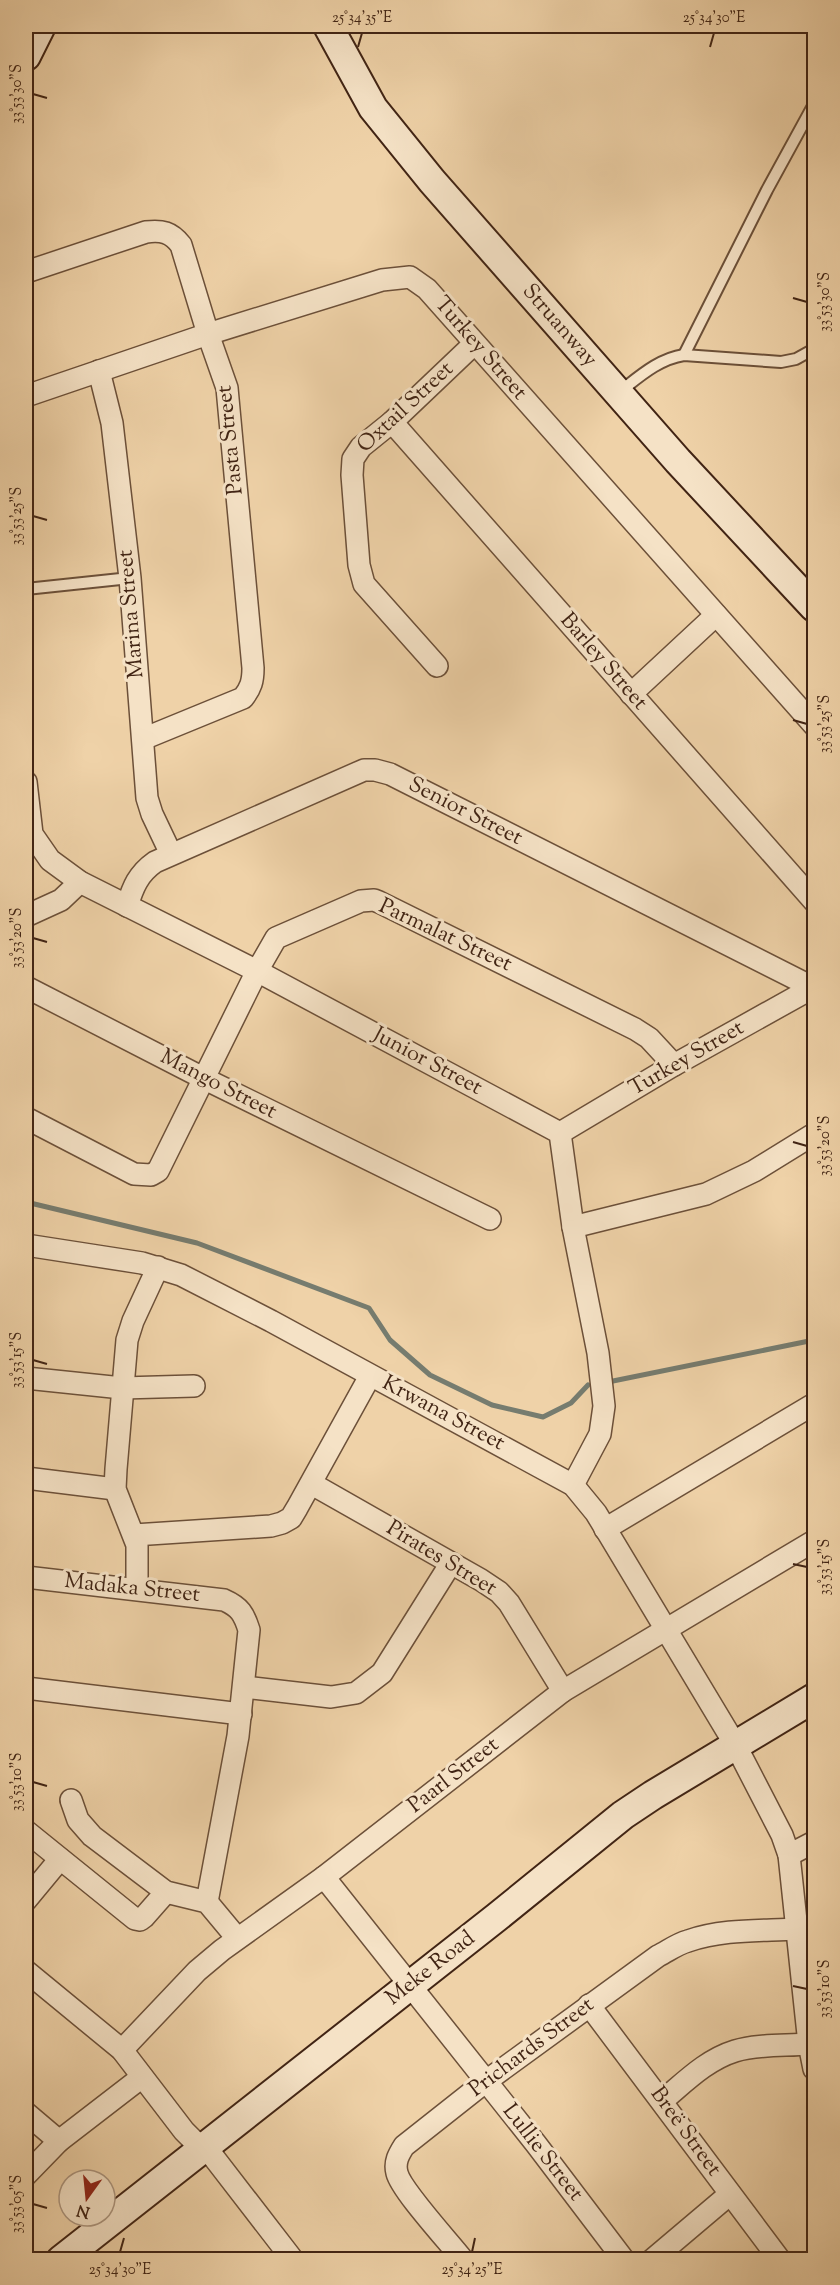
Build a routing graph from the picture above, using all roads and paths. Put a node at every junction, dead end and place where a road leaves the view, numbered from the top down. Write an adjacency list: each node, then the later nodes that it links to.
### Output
1 (41, 26): 3 (street)
2 (328, 26): 11 (street, Struanway)
3 (26, 56)
4 (814, 104): 9 (lane)
5 (26, 272): 6 (street, Pasta Street)
6 (208, 334): 7 (street, Turkey Street); 10 (street, Turkey Street); 21 (street, Pasta Street)
7 (474, 344): 13 (street, Oxtail Street); 17 (street, Turkey Street)
8 (814, 349): 9 (lane)
9 (684, 355): 11 (lane)
10 (99, 371): 12 (street, Turkey Street); 14 (street, Marina Street)
11 (618, 393): 16 (street, Struanway)
12 (26, 396)
13 (392, 423): 18 (street, Oxtail Street); 19 (street, Barley Street)
14 (130, 578): 15 (lane); 21 (street, Marina Street)
15 (26, 589)
16 (814, 607)
17 (716, 615): 19 (street); 20 (street, Turkey Street)
18 (437, 666)
19 (631, 694): 25 (street, Barley Street)
20 (814, 725)
21 (143, 740): 23 (street, Marina Street)
22 (26, 782): 24 (street, Junior Street)
23 (171, 854): 26 (street, Senior Street); 30 (street, Senior Street)
24 (80, 882): 26 (street, Junior Street); 27 (street)
25 (814, 901)
26 (127, 906): 28 (street, Junior Street)
27 (26, 916)
28 (257, 971): 31 (street, Parmalat Street); 32 (street, Parmalat Street); 34 (street, Junior Street)
29 (26, 987): 32 (street, Mango Street)
30 (814, 988): 31 (street, Turkey Street)
31 (674, 1065): 34 (street, Turkey Street)
32 (205, 1079): 33 (street, Parmalat Street); 36 (street, Mango Street)
33 (26, 1118)
34 (560, 1133): 37 (street)
35 (814, 1134): 37 (street)
36 (490, 1219)
37 (573, 1227): 47 (street)
38 (26, 1245): 39 (street, Krwana Street)
39 (158, 1267): 40 (street, Krwana Street); 43 (street)
40 (370, 1376): 46 (street); 47 (street, Krwana Street)
41 (26, 1377): 43 (street)
42 (194, 1386): 43 (street)
43 (122, 1388): 48 (street)
44 (814, 1404): 49 (street)
45 (26, 1478): 48 (street)
46 (312, 1484): 50 (street); 52 (street, Pirates Street)
47 (573, 1485): 49 (street, Krwana Street)
48 (115, 1489): 50 (street)
49 (606, 1529): 55 (street, Krwana Street)
50 (134, 1535): 54 (street)
51 (814, 1541): 55 (street, Paarl Street)
52 (451, 1563): 56 (street); 58 (street, Pirates Street)
53 (26, 1577): 54 (street, Madaka Street)
54 (137, 1589): 56 (street, Madaka Street)
55 (664, 1629): 58 (street, Paarl Street); 61 (street, Krwana Street)
56 (244, 1687): 60 (street)
57 (26, 1688): 60 (street)
58 (563, 1691): 67 (street, Paarl Street)
59 (814, 1698): 61 (street, Meke Road)
60 (241, 1714): 70 (street)
61 (736, 1746): 65 (street, Krwana Street); 74 (street, Meke Road)
62 (71, 1800): 68 (street)
63 (26, 1831): 66 (street)
64 (814, 1842): 65 (street)
65 (789, 1855): 71 (street, Krwana Street)
66 (60, 1859): 68 (street); 69 (street)
67 (324, 1877): 72 (street, Paarl Street); 74 (street, Lullie Street)
68 (166, 1892): 70 (street)
69 (26, 1900)
70 (207, 1902): 72 (street)
71 (796, 1929): 75 (street, Prichards Street); 76 (street, Krwana Street)
72 (237, 1938): 77 (street, Paarl Street)
73 (26, 1971): 77 (street)
74 (409, 1985): 80 (street, Lullie Street); 84 (street, Meke Road)
75 (589, 2005): 80 (street, Prichards Street); 81 (street, Breë Street)
76 (809, 2044): 78 (street, Krwana Street); 81 (street)
77 (122, 2050): 79 (street)
78 (814, 2069)
79 (142, 2077): 83 (street); 84 (street)
80 (485, 2082): 89 (street, Prichards Street); 90 (street, Lullie Street)
81 (662, 2101): 86 (street, Breë Street)
82 (26, 2113): 83 (street)
83 (59, 2141): 85 (street)
84 (205, 2146): 87 (street, Meke Road); 88 (street)
85 (26, 2175)
86 (730, 2194): 91 (street); 92 (street, Breë Street)
87 (61, 2259)
88 (292, 2259)
89 (463, 2259)
90 (624, 2259)
91 (652, 2259)
92 (780, 2259)

